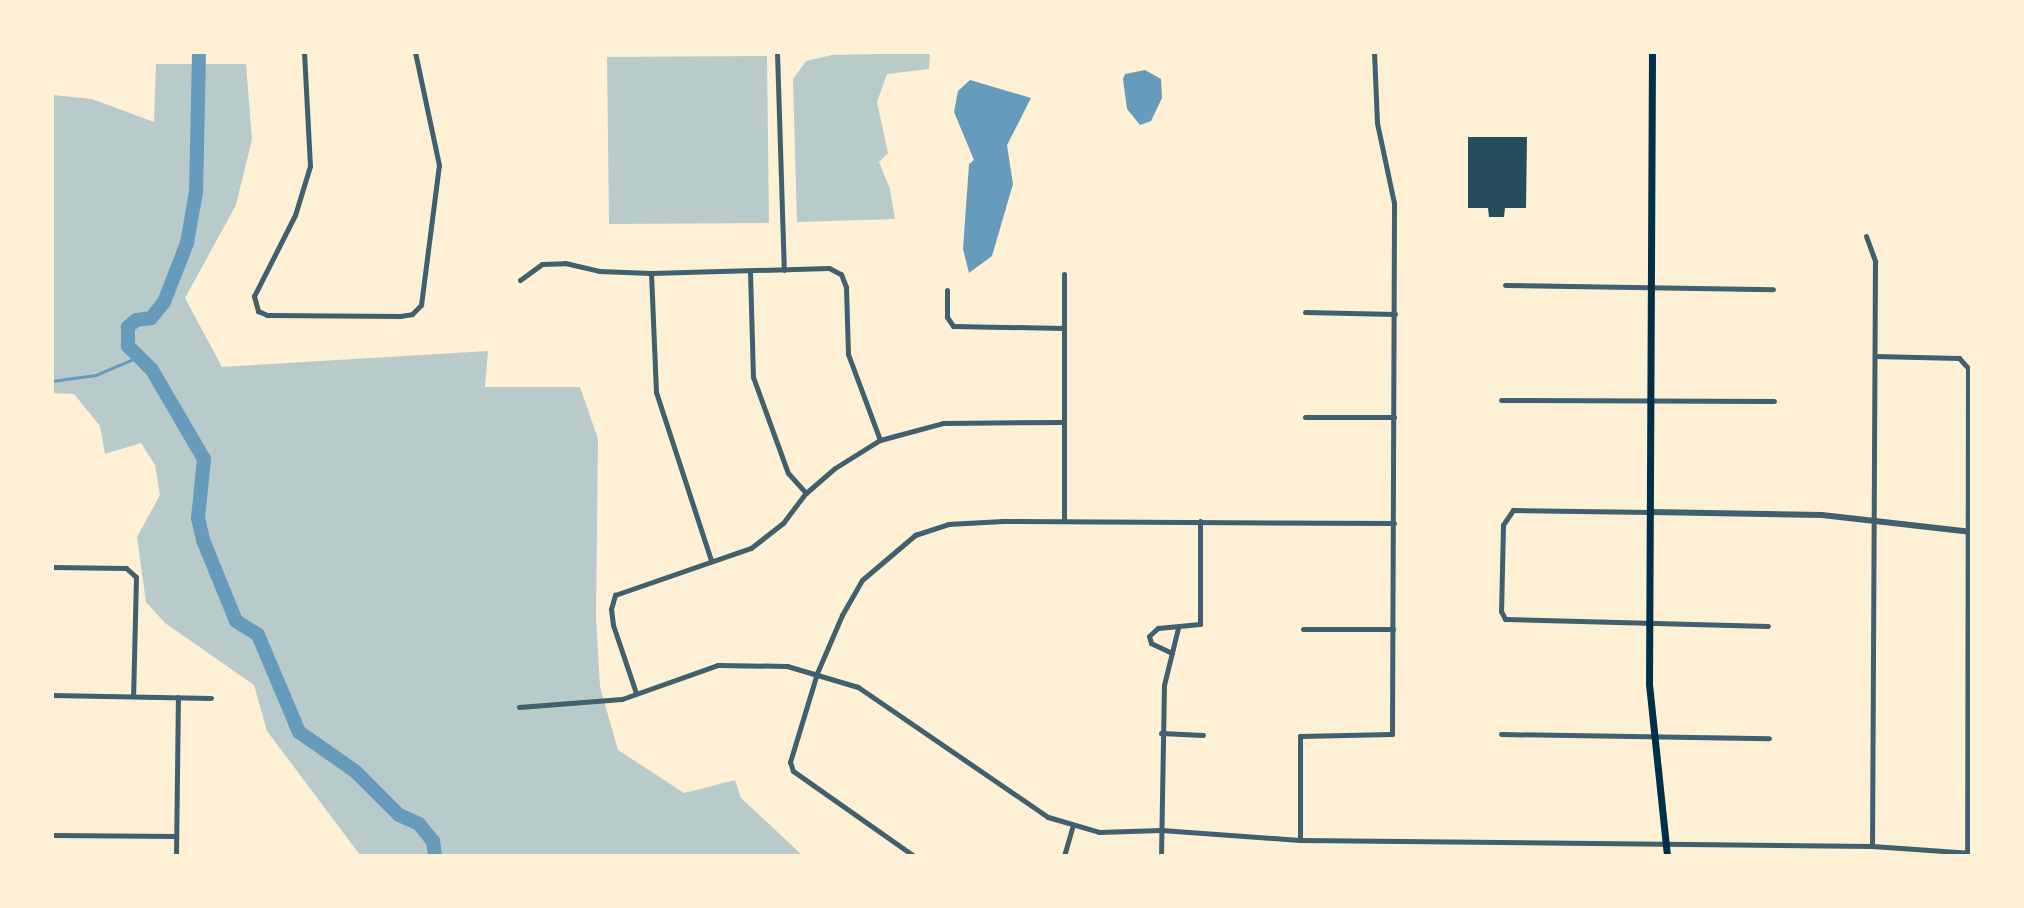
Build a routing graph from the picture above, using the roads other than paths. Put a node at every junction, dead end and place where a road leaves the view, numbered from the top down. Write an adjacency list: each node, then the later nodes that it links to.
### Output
1 (304, 52): 2 (street)
2 (415, 52)
3 (777, 52): 7 (street)
4 (1374, 52): 17 (street)
5 (1651, 52): 13 (main road)
6 (1866, 236): 19 (street)
7 (784, 270): 8 (street); 26 (street)
8 (750, 271): 9 (street); 27 (street)
9 (651, 273): 11 (street); 34 (street)
10 (1064, 274): 18 (street)
11 (520, 280)
12 (1505, 285): 13 (street)
13 (1652, 288): 14 (street); 22 (main road)
14 (1773, 289)
15 (947, 290): 18 (street)
16 (1305, 312): 17 (street)
17 (1395, 314): 24 (street)
18 (1064, 328): 25 (street)
19 (1875, 356): 29 (street); 33 (street)
20 (1501, 400): 22 (street)
21 (1774, 401): 22 (street)
22 (1650, 402): 28 (main road)
23 (1305, 417): 24 (street)
24 (1394, 417): 32 (street)
25 (1064, 422): 26 (street); 30 (street)
26 (880, 440): 27 (street)
27 (806, 494): 34 (street)
28 (1650, 512): 29 (street); 36 (main road); 36 (street)
29 (1873, 519): 33 (street); 60 (street)
30 (1064, 521): 31 (street); 42 (street)
31 (1200, 521): 32 (street); 38 (street)
32 (1394, 523): 40 (street)
33 (1970, 532): 61 (street)
34 (711, 560): 43 (street)
35 (52, 567): 45 (street)
36 (1650, 624): 37 (street); 52 (main road)
37 (1768, 626)
38 (1178, 628): 41 (street); 41 (street)
39 (1303, 629): 40 (street)
40 (1393, 629): 58 (street)
41 (1172, 653): 49 (street)
42 (817, 673): 43 (street); 54 (street); 63 (street)
43 (636, 693): 48 (street)
44 (52, 695): 45 (street)
45 (133, 696): 46 (street)
46 (178, 697): 47 (street); 57 (street)
47 (211, 698)
48 (519, 708)
49 (1161, 733): 50 (street); 55 (street)
50 (1203, 734)
51 (1501, 734): 52 (street)
52 (1656, 738): 53 (street); 59 (main road)
53 (1769, 738)
54 (1072, 828): 55 (street); 64 (street)
55 (1161, 830): 58 (street); 65 (street)
56 (52, 835): 57 (street)
57 (176, 836): 62 (street)
58 (1300, 840): 59 (street)
59 (1667, 844): 60 (street); 66 (main road)
60 (1872, 846): 61 (street)
61 (1969, 853)
62 (176, 856)
63 (914, 856)
64 (1064, 856)
65 (1161, 856)
66 (1667, 856)

